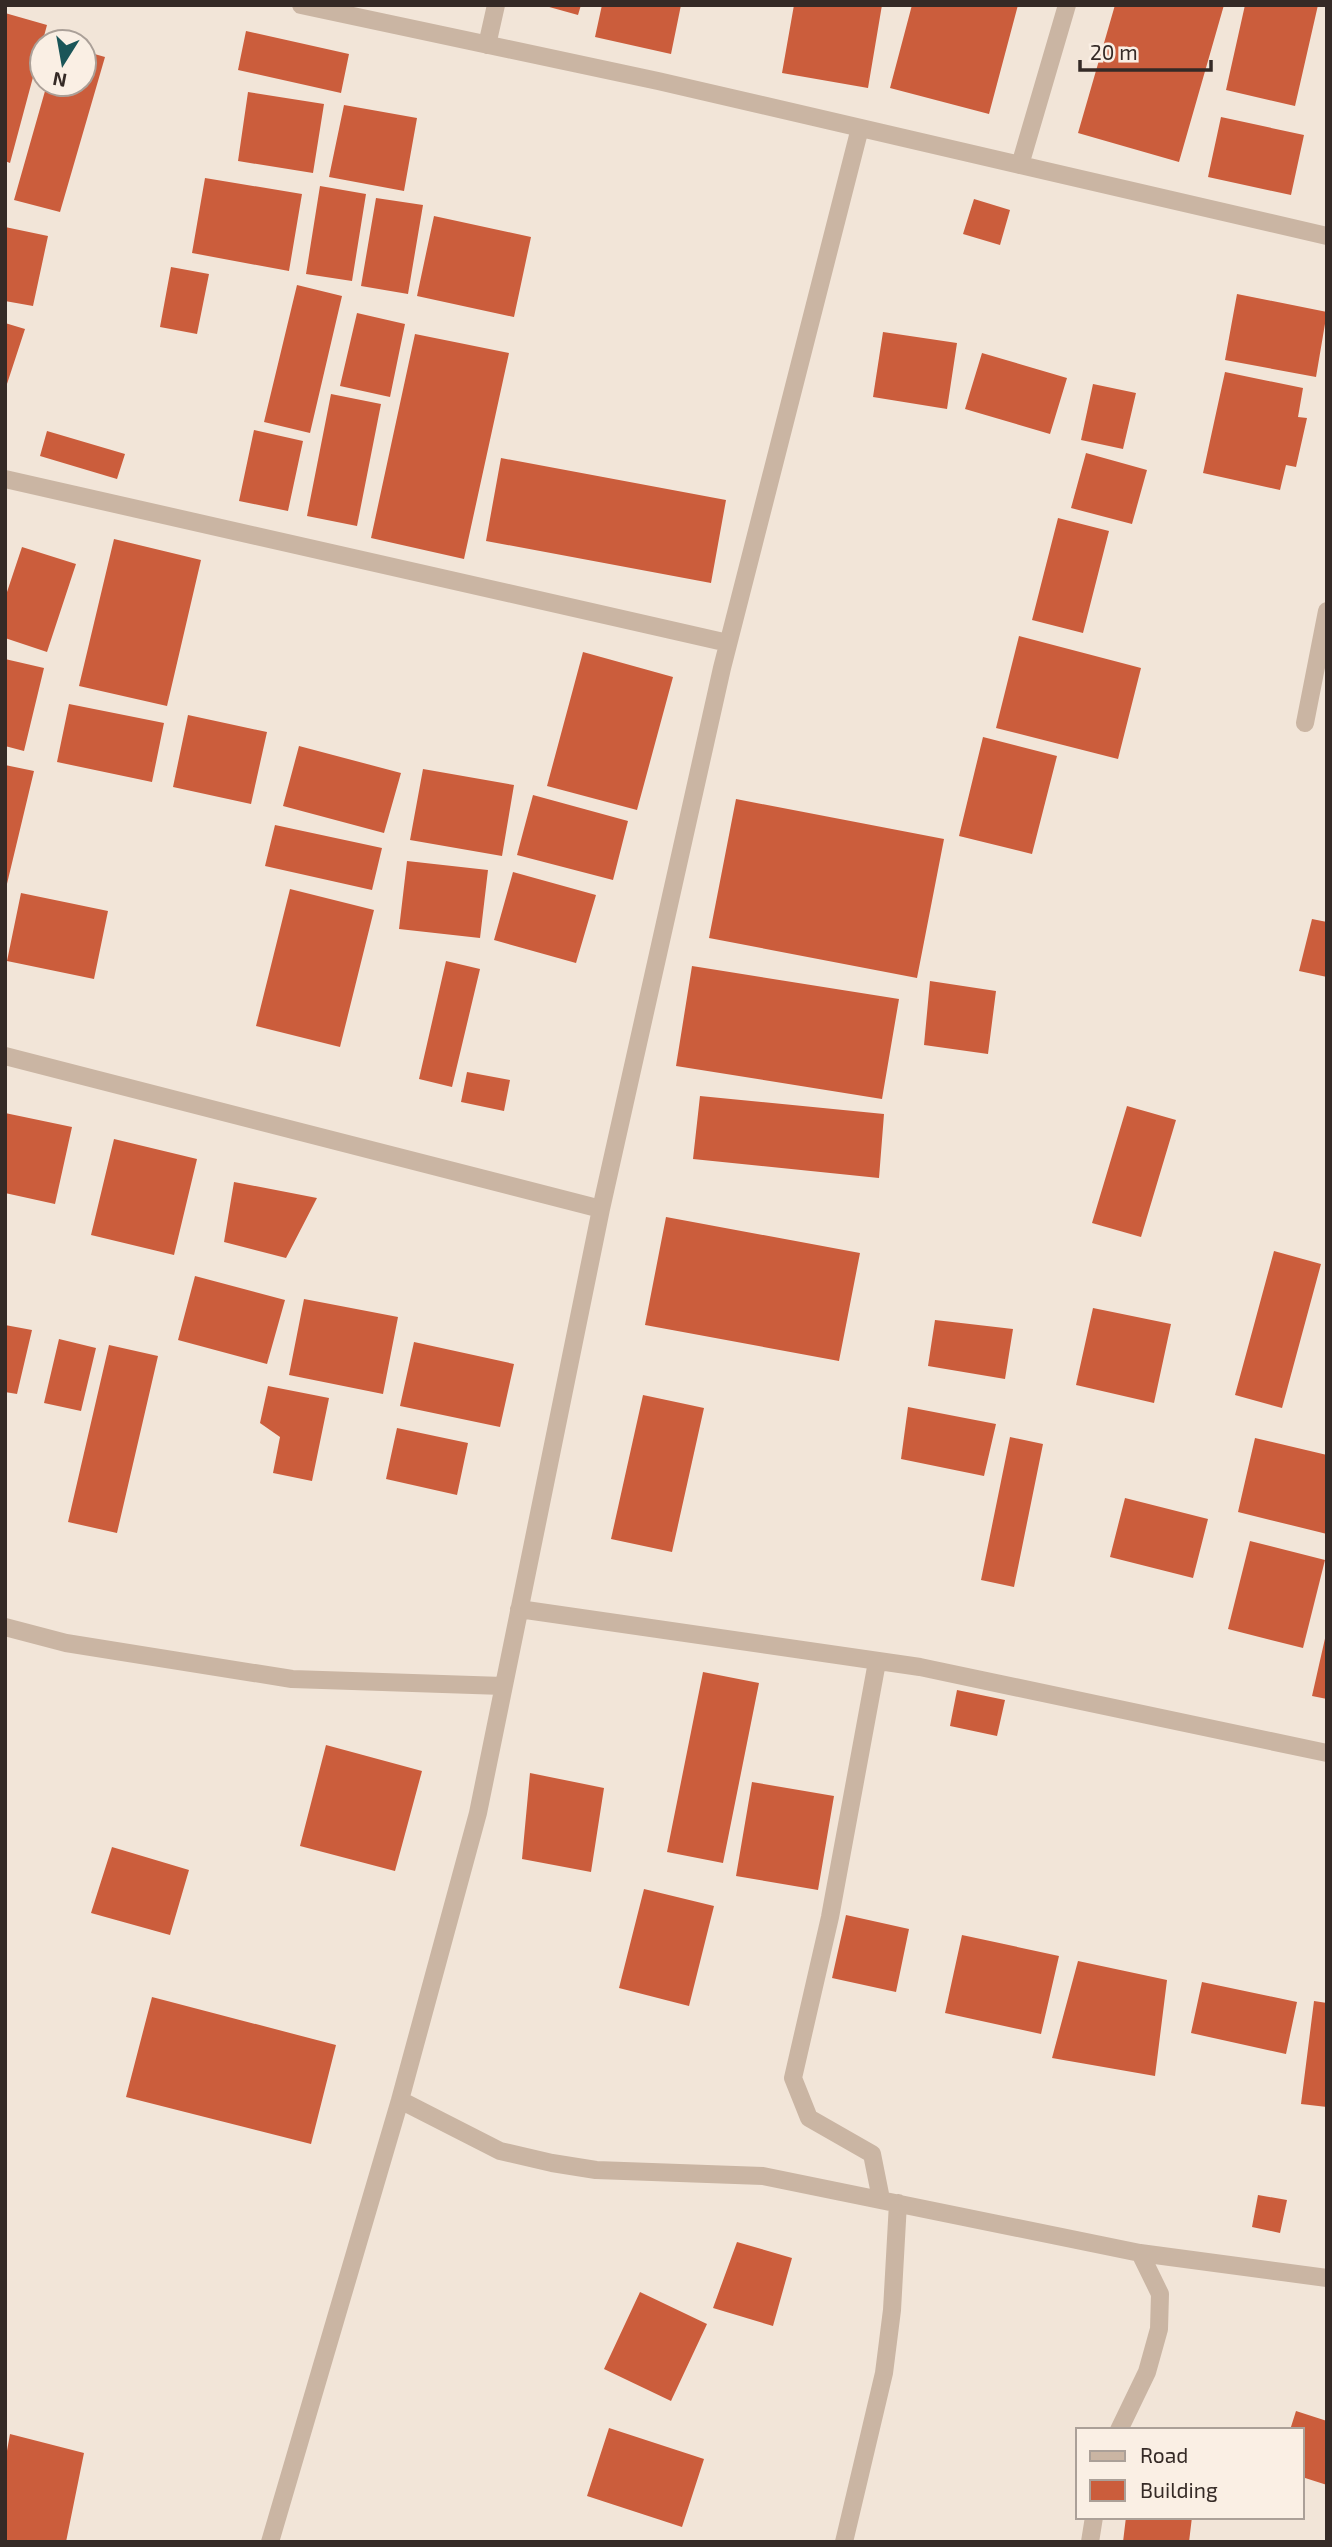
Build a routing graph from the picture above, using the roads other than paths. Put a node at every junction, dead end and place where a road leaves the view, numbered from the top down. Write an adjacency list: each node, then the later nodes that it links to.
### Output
1 (301, 5): 4 (street)
2 (496, 5): 4 (street)
3 (1067, 5): 6 (street)
4 (487, 45): 5 (street)
5 (860, 128): 6 (street); 10 (street)
6 (1020, 165): 7 (street)
7 (1327, 236)
8 (5, 479): 10 (street)
9 (1327, 611): 11 (street)
10 (728, 643): 13 (street)
11 (1305, 723)
12 (5, 1056): 13 (street)
13 (601, 1209): 14 (street)
14 (519, 1609): 16 (street); 17 (street)
15 (5, 1628): 17 (street)
16 (877, 1662): 18 (street); 20 (street)
17 (503, 1686): 19 (street)
18 (1327, 1753)
19 (400, 2100): 20 (street); 25 (street)
20 (890, 2201): 21 (street); 26 (street)
21 (1140, 2253): 22 (street); 23 (street)
22 (1327, 2278)
23 (1120, 2428)
24 (1094, 2519): 27 (street)
25 (270, 2542)
26 (844, 2542)
27 (1090, 2542)

